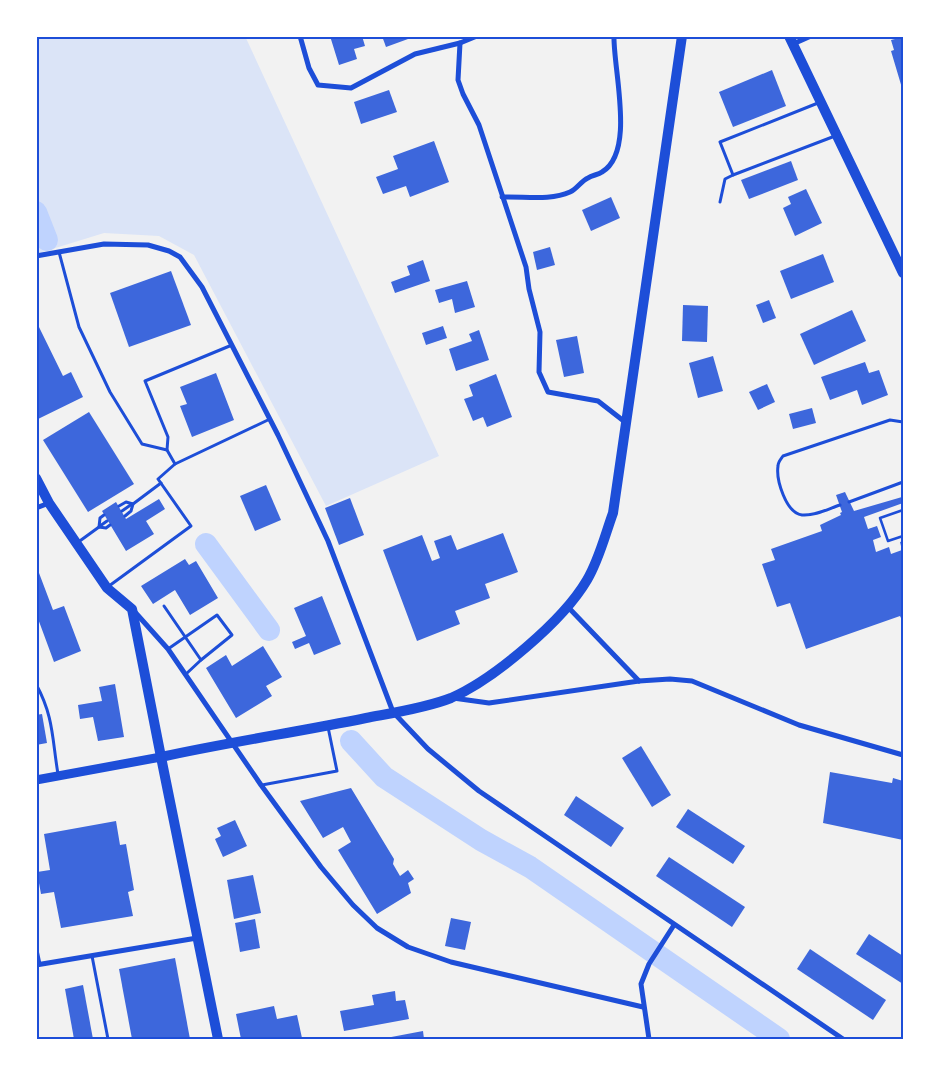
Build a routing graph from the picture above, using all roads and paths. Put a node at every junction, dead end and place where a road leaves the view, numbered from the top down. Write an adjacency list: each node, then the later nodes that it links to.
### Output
1 (300, 36): 7 (street)
2 (477, 36): 7 (street)
3 (614, 36): 11 (street)
4 (682, 36): 19 (main road)
5 (811, 36): 6 (street)
6 (791, 40): 8 (main road)
7 (460, 43): 11 (street)
8 (821, 102): 9 (main road); 10 (lane)
9 (837, 135): 10 (lane); 14 (main road)
10 (732, 175): 12 (lane)
11 (502, 196): 19 (street)
12 (720, 202)
13 (59, 252): 15 (street); 17 (street); 21 (lane)
14 (898, 252): 16 (main road)
15 (36, 256)
16 (903, 273)
17 (232, 345): 18 (street); 21 (lane)
18 (270, 419): 22 (lane); 54 (street)
19 (626, 422): 45 (main road)
20 (903, 422): 29 (lane)
21 (167, 450): 22 (lane)
22 (175, 464): 25 (lane)
23 (36, 478): 27 (main road)
24 (903, 482): 26 (lane)
25 (161, 483): 28 (lane); 43 (lane)
26 (849, 502)
27 (49, 503): 31 (street); 42 (main road)
28 (133, 504): 30 (lane); 33 (lane); 35 (lane)
29 (840, 505)
30 (118, 506)
31 (36, 508)
32 (903, 510): 39 (path)
33 (122, 511)
34 (104, 516): 38 (lane)
35 (124, 516)
36 (108, 521): 38 (lane)
37 (110, 525): 38 (lane)
38 (99, 527): 42 (lane)
39 (884, 530): 40 (path); 41 (path)
40 (879, 532)
41 (903, 536)
42 (77, 543): 43 (main road)
43 (107, 588): 46 (main road)
44 (164, 606): 47 (lane)
45 (567, 606): 51 (street); 53 (main road)
46 (132, 609): 48 (street); 58 (main road)
47 (185, 637): 48 (lane); 49 (lane); 49 (lane)
48 (168, 649): 50 (street)
49 (201, 660): 50 (lane)
50 (186, 674): 56 (street)
51 (639, 681): 53 (street); 57 (street)
52 (36, 684): 59 (lane)
53 (450, 698): 54 (main road)
54 (393, 712): 55 (main road); 62 (street)
55 (327, 726): 56 (main road); 61 (lane)
56 (232, 742): 58 (main road); 61 (street)
57 (903, 755)
58 (161, 757): 59 (street); 63 (main road)
59 (58, 776): 60 (street)
60 (36, 780)
61 (261, 785): 67 (street)
62 (674, 925): 67 (street); 71 (street)
63 (197, 938): 65 (street); 69 (main road)
64 (36, 945): 66 (lane)
65 (92, 956): 66 (street); 68 (lane)
66 (38, 964)
67 (643, 1007): 70 (street)
68 (108, 1039)
69 (218, 1039)
70 (649, 1039)
71 (843, 1039)

